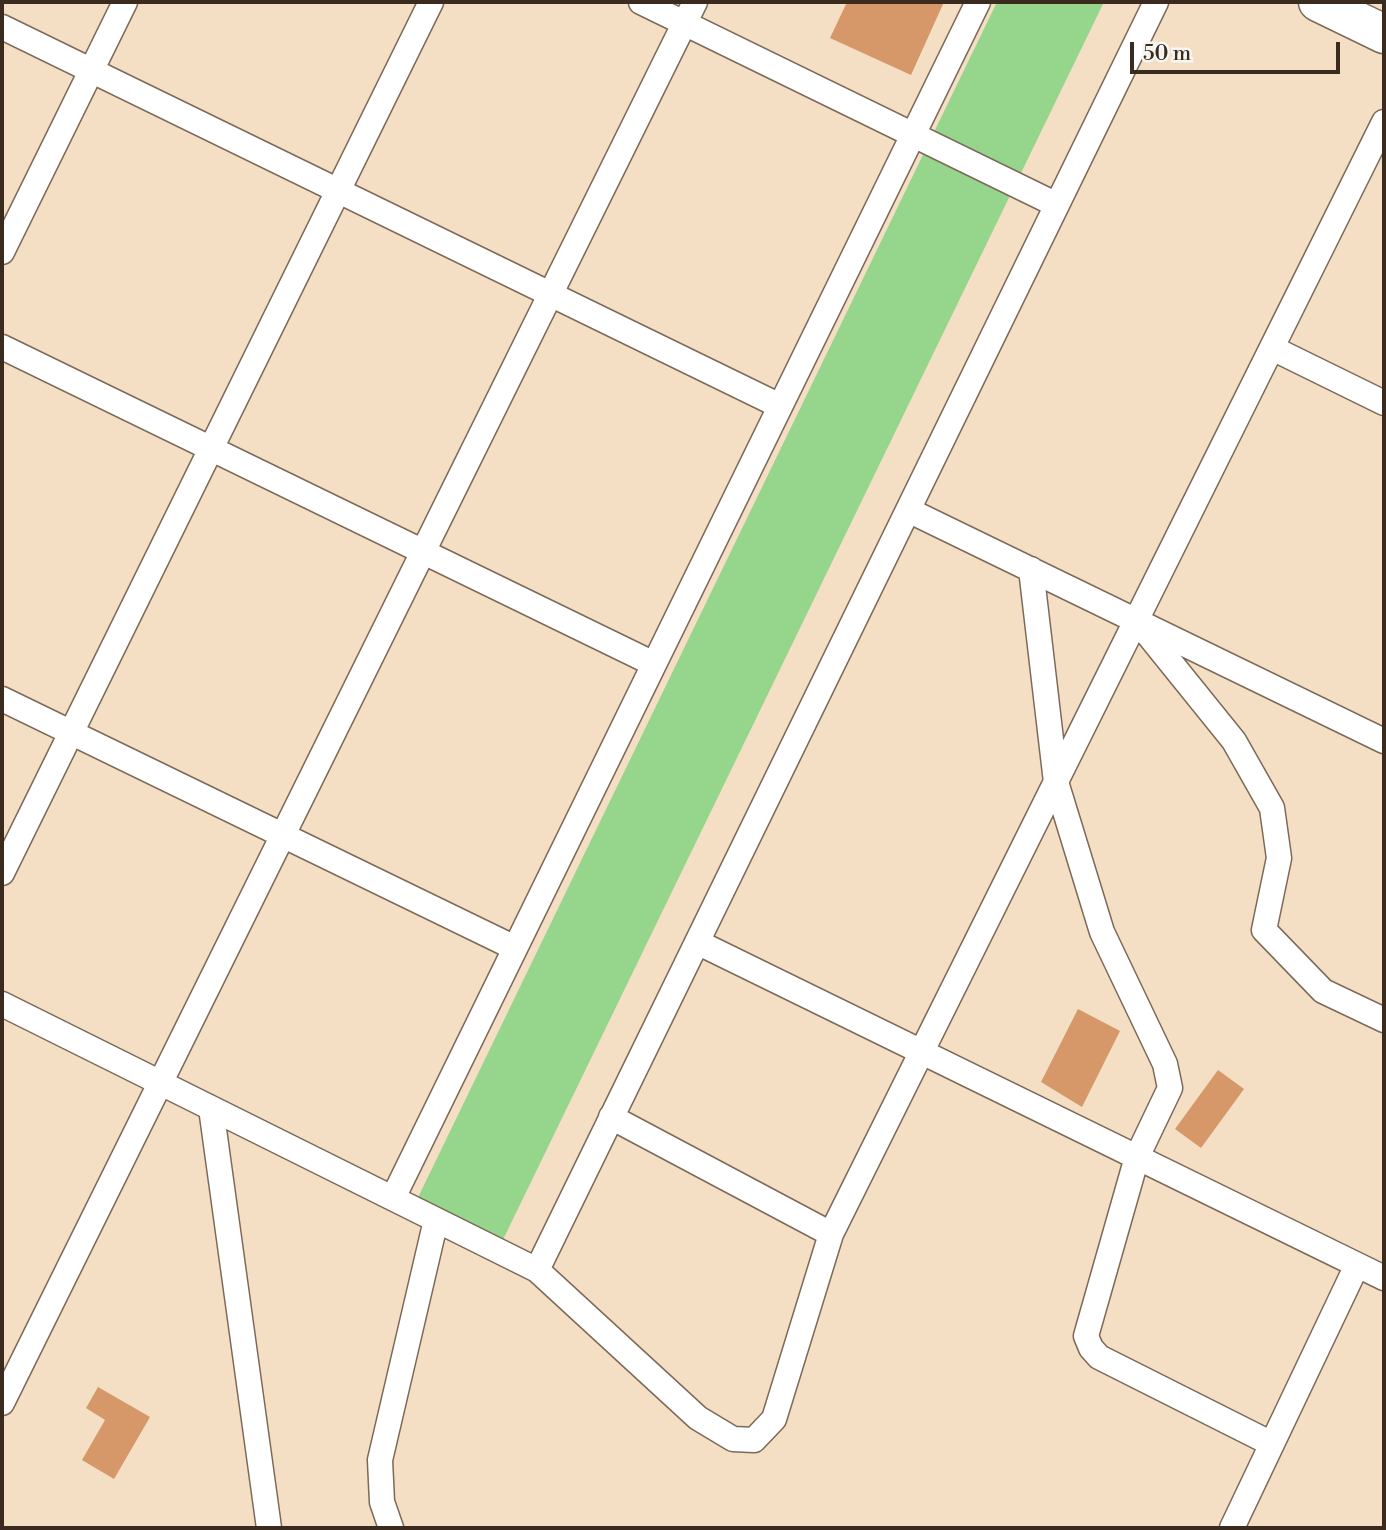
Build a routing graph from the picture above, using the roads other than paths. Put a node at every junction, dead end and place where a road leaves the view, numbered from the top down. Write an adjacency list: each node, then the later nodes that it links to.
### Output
1 (125, 2): 10 (street)
2 (431, 2): 13 (street)
3 (641, 2): 7 (street)
4 (978, 2): 12 (street)
5 (1156, 2): 14 (street)
6 (1318, 2): 9 (main road)
7 (690, 12): 12 (street); 16 (street)
8 (2, 27): 10 (street)
9 (1384, 34)
10 (91, 70): 13 (street); 15 (street)
11 (1384, 122): 18 (street)
12 (913, 135): 14 (street); 20 (street)
13 (338, 190): 16 (street); 21 (street)
14 (1058, 205): 22 (street)
15 (2, 252)
16 (550, 294): 20 (street); 23 (street)
17 (2, 346): 21 (street)
18 (1272, 348): 19 (street); 25 (street)
19 (1384, 403)
20 (780, 406): 26 (street)
21 (211, 448): 23 (street); 28 (street)
22 (908, 510): 24 (street); 33 (street)
23 (423, 552): 26 (street); 31 (street)
24 (1031, 569): 25 (street); 30 (street)
25 (1136, 620): 29 (street); 30 (street); 36 (street)
26 (654, 664): 34 (street)
27 (2, 699): 28 (street)
28 (71, 732): 31 (street); 32 (street)
29 (1384, 741)
30 (1056, 782): 37 (street); 41 (street)
31 (282, 835): 34 (street); 38 (street)
32 (2, 873)
33 (697, 942): 37 (street); 40 (street)
34 (515, 948): 42 (street)
35 (2, 1004): 38 (street)
36 (1384, 1020)
37 (921, 1052): 41 (street); 44 (street)
38 (160, 1083): 39 (street); 48 (street)
39 (211, 1108): 42 (street); 50 (street)
40 (611, 1117): 44 (street); 46 (street)
41 (1137, 1157): 45 (street); 49 (street)
42 (393, 1198): 43 (street)
43 (436, 1220): 46 (street); 51 (street)
44 (831, 1234): 46 (street)
45 (1357, 1265): 47 (street); 49 (street)
46 (537, 1270)
47 (1384, 1278)
48 (2, 1402)
49 (1272, 1444): 52 (street)
50 (269, 1528)
51 (391, 1528)
52 (1232, 1528)

